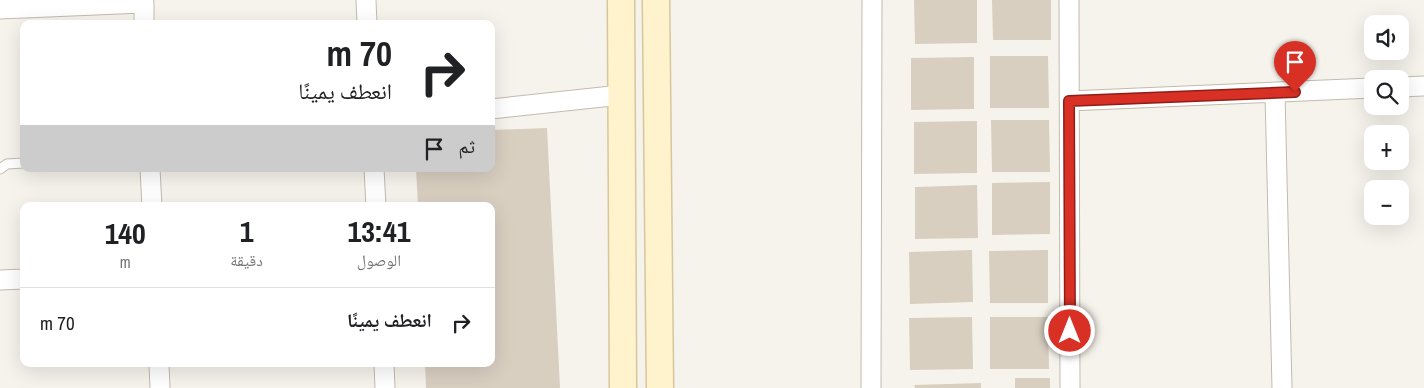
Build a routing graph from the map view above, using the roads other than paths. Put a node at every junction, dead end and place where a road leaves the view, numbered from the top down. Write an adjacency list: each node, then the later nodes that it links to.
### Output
1 (366, 0): 9 (street)
2 (621, 0): 14 (street)
3 (656, 0): 30 (street)
4 (872, 0): 31 (street)
5 (1069, 0): 15 (street)
6 (144, 2): 7 (street); 8 (street)
7 (0, 9)
8 (144, 20)
9 (367, 20)
10 (1424, 86): 11 (street)
11 (1409, 87)
12 (1364, 88): 13 (street)
13 (1275, 92): 15 (street); 33 (street)
14 (621, 95): 16 (street); 29 (street)
15 (1069, 101): 32 (street)
16 (495, 110)
17 (20, 164): 18 (lane)
18 (0, 168)
19 (150, 172): 21 (street)
20 (374, 172): 22 (street)
21 (152, 202)
22 (376, 202)
23 (20, 279): 24 (street)
24 (0, 280)
25 (158, 367): 27 (street)
26 (384, 367): 28 (street)
27 (160, 388)
28 (385, 388)
29 (623, 388)
30 (660, 388)
31 (871, 388)
32 (1070, 388)
33 (1282, 388)

